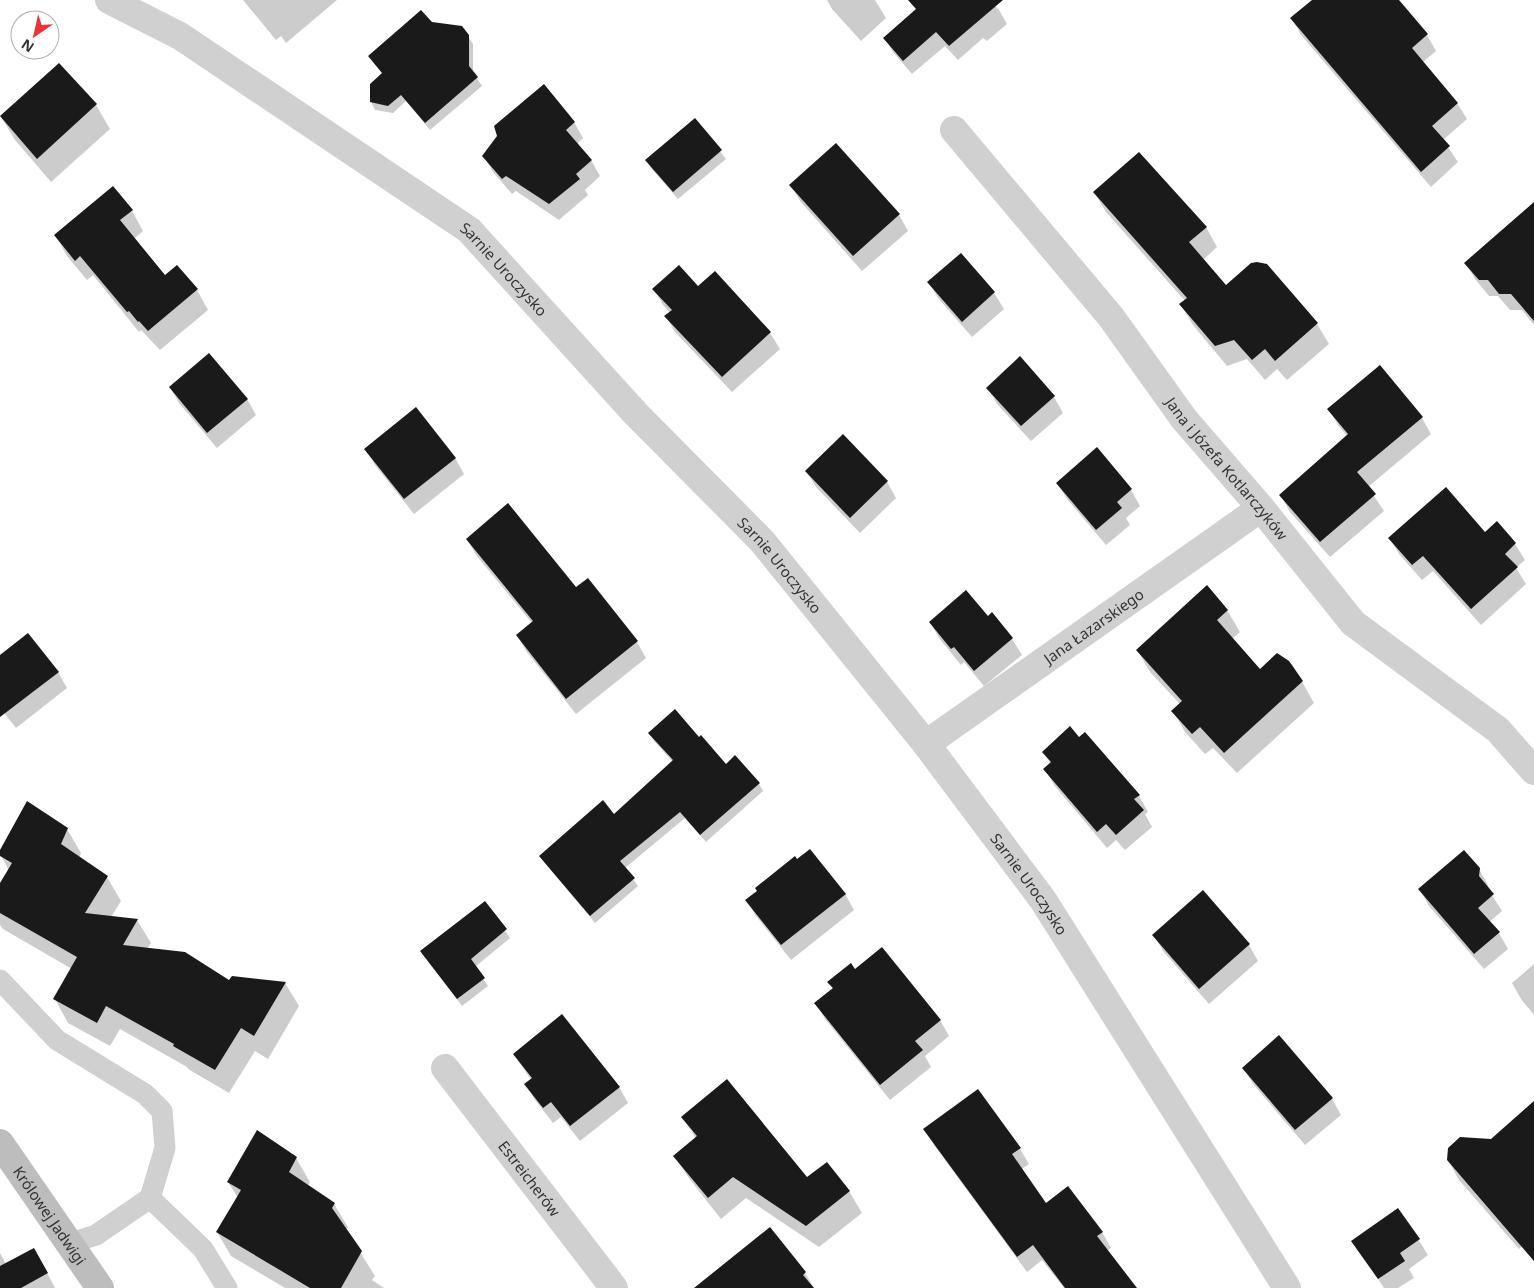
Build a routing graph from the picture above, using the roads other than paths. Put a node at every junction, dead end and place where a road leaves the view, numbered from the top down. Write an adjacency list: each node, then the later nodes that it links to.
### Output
1 (109, 0): 4 (street, Sarnie Uroczysko)
2 (954, 130): 3 (street, Jana i Józefa Kotlarczyków)
3 (1261, 508): 4 (street, Jana Łazarskiego); 5 (street, Jana i Józefa Kotlarczyków)
4 (926, 744): 14 (street, Sarnie Uroczysko)
5 (1534, 771)
6 (0, 980): 9 (lane)
7 (445, 1068): 13 (street, Estreicherów)
8 (1, 1147): 10 (street, Królowej Jadwigi)
9 (150, 1198): 10 (lane); 12 (lane)
10 (71, 1243): 11 (street, Królowej Jadwigi)
11 (100, 1288)
12 (227, 1288)
13 (614, 1288)
14 (1287, 1288)

